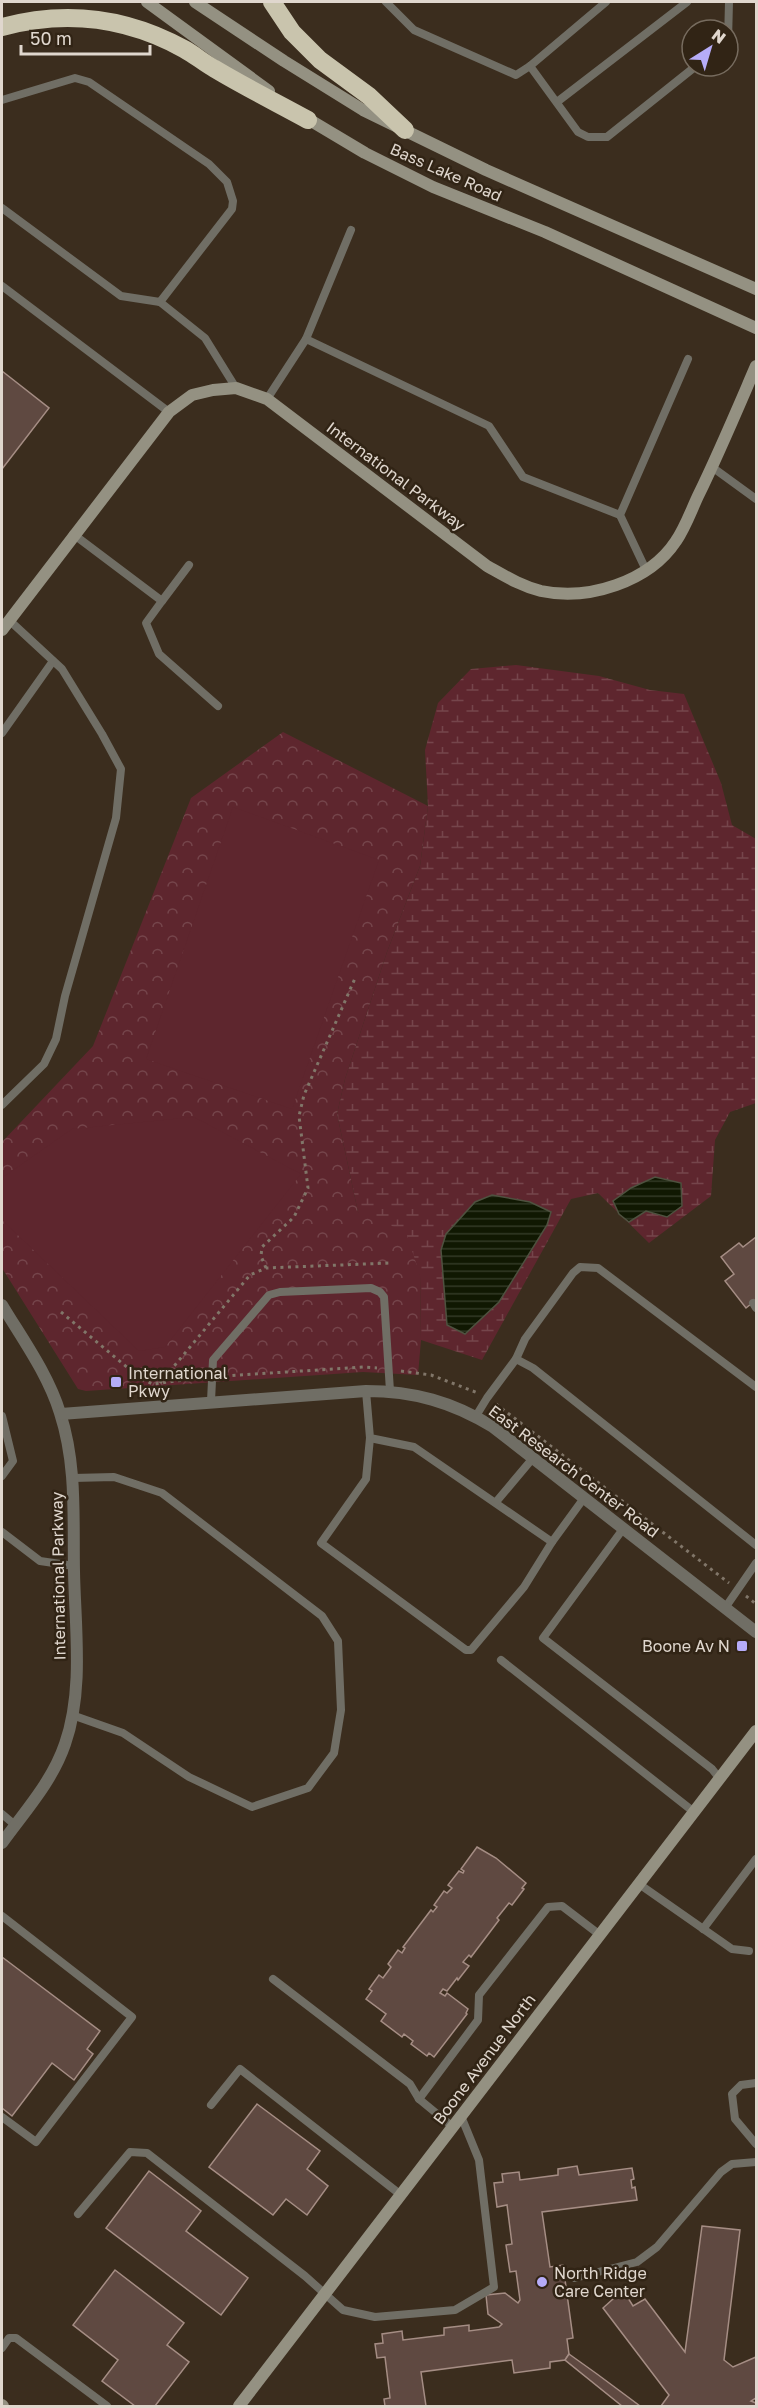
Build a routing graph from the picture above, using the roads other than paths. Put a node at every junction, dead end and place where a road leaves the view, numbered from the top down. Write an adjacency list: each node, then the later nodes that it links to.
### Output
1 (147, 2): 14 (street, Bass Lake Road)
2 (195, 2): 15 (street, Bass Lake Road)
3 (272, 2): 15 (highway)
4 (386, 2): 10 (lane)
5 (606, 2): 10 (lane)
6 (687, 2): 13 (lane)
7 (729, 2): 8 (lane)
8 (729, 18)
9 (2, 27): 14 (highway)
10 (530, 66): 13 (lane)
11 (681, 78): 13 (lane)
12 (2, 100): 20 (lane)
13 (557, 102)
14 (308, 120): 21 (street, Bass Lake Road)
15 (405, 130): 19 (street, Bass Lake Road)
16 (2, 208): 20 (lane)
17 (351, 230): 22 (lane)
18 (2, 286): 27 (lane)
19 (756, 290)
20 (160, 302): 25 (lane)
21 (756, 328)
22 (306, 339): 26 (lane); 30 (lane)
23 (688, 359): 30 (lane)
24 (756, 366): 28 (street, International Parkway)
25 (236, 388): 26 (street, International Parkway); 27 (street, International Parkway)
26 (267, 399): 33 (street, International Parkway)
27 (169, 412): 31 (street, International Parkway)
28 (712, 467): 29 (lane); 33 (street, International Parkway)
29 (756, 499)
30 (620, 514): 33 (lane)
31 (73, 534): 34 (lane); 35 (street, International Parkway)
32 (189, 565): 34 (lane)
33 (646, 570)
34 (162, 602): 37 (lane)
35 (5, 625): 36 (lane)
36 (53, 661): 38 (lane); 39 (lane)
37 (218, 706)
38 (2, 733)
39 (2, 1104)
40 (2, 1305): 46 (street, International Parkway)
41 (516, 1359): 42 (lane); 48 (lane); 58 (lane)
42 (756, 1387)
43 (366, 1391): 44 (street, East Research Center Road); 45 (street, East Research Center Road); 49 (lane)
44 (390, 1391): 45 (lane); 48 (street, East Research Center Road)
45 (211, 1401): 46 (street, East Research Center Road)
46 (61, 1414): 52 (street, International Parkway)
47 (2, 1416): 51 (lane)
48 (476, 1416): 50 (street, East Research Center Road)
49 (370, 1438): 54 (lane); 57 (lane)
50 (532, 1458): 53 (street, East Research Center Road); 54 (lane)
51 (2, 1476)
52 (73, 1478): 60 (street, International Parkway); 64 (lane)
53 (584, 1498): 55 (street, East Research Center Road); 57 (lane)
54 (496, 1502): 57 (lane)
55 (624, 1529): 61 (street, East Research Center Road); 66 (lane)
56 (2, 1532): 60 (lane)
57 (552, 1542)
58 (756, 1545)
59 (756, 1563): 61 (lane)
60 (74, 1566): 64 (street, International Parkway)
61 (725, 1608): 62 (street, East Research Center Road)
62 (756, 1632)
63 (501, 1660): 67 (lane)
64 (72, 1714): 69 (street, International Parkway)
65 (756, 1731): 66 (street, Boone Avenue North)
66 (720, 1779): 67 (street, Boone Avenue North)
67 (694, 1812): 72 (street, Boone Avenue North)
68 (2, 1814): 69 (lane)
69 (15, 1825): 70 (street, International Parkway)
70 (2, 1843)
71 (756, 1858): 74 (lane)
72 (639, 1884): 74 (lane); 75 (street, Boone Avenue North)
73 (2, 1916): 82 (lane)
74 (703, 1929): 76 (lane)
75 (600, 1935): 79 (lane); 81 (street, Boone Avenue North)
76 (749, 1951)
77 (273, 1979): 79 (lane)
78 (756, 2083): 84 (lane)
79 (419, 2099): 83 (lane)
80 (211, 2105): 86 (lane)
81 (461, 2116): 83 (street, Boone Avenue North); 89 (lane)
82 (2, 2117)
83 (453, 2127): 86 (street, Boone Avenue North)
84 (756, 2144)
85 (756, 2162): 88 (lane)
86 (400, 2195): 89 (street, Boone Avenue North)
87 (78, 2214): 89 (lane)
88 (575, 2278)
89 (325, 2293): 92 (street, Boone Avenue North)
90 (2, 2348): 91 (lane)
91 (107, 2406)
92 (239, 2406)

